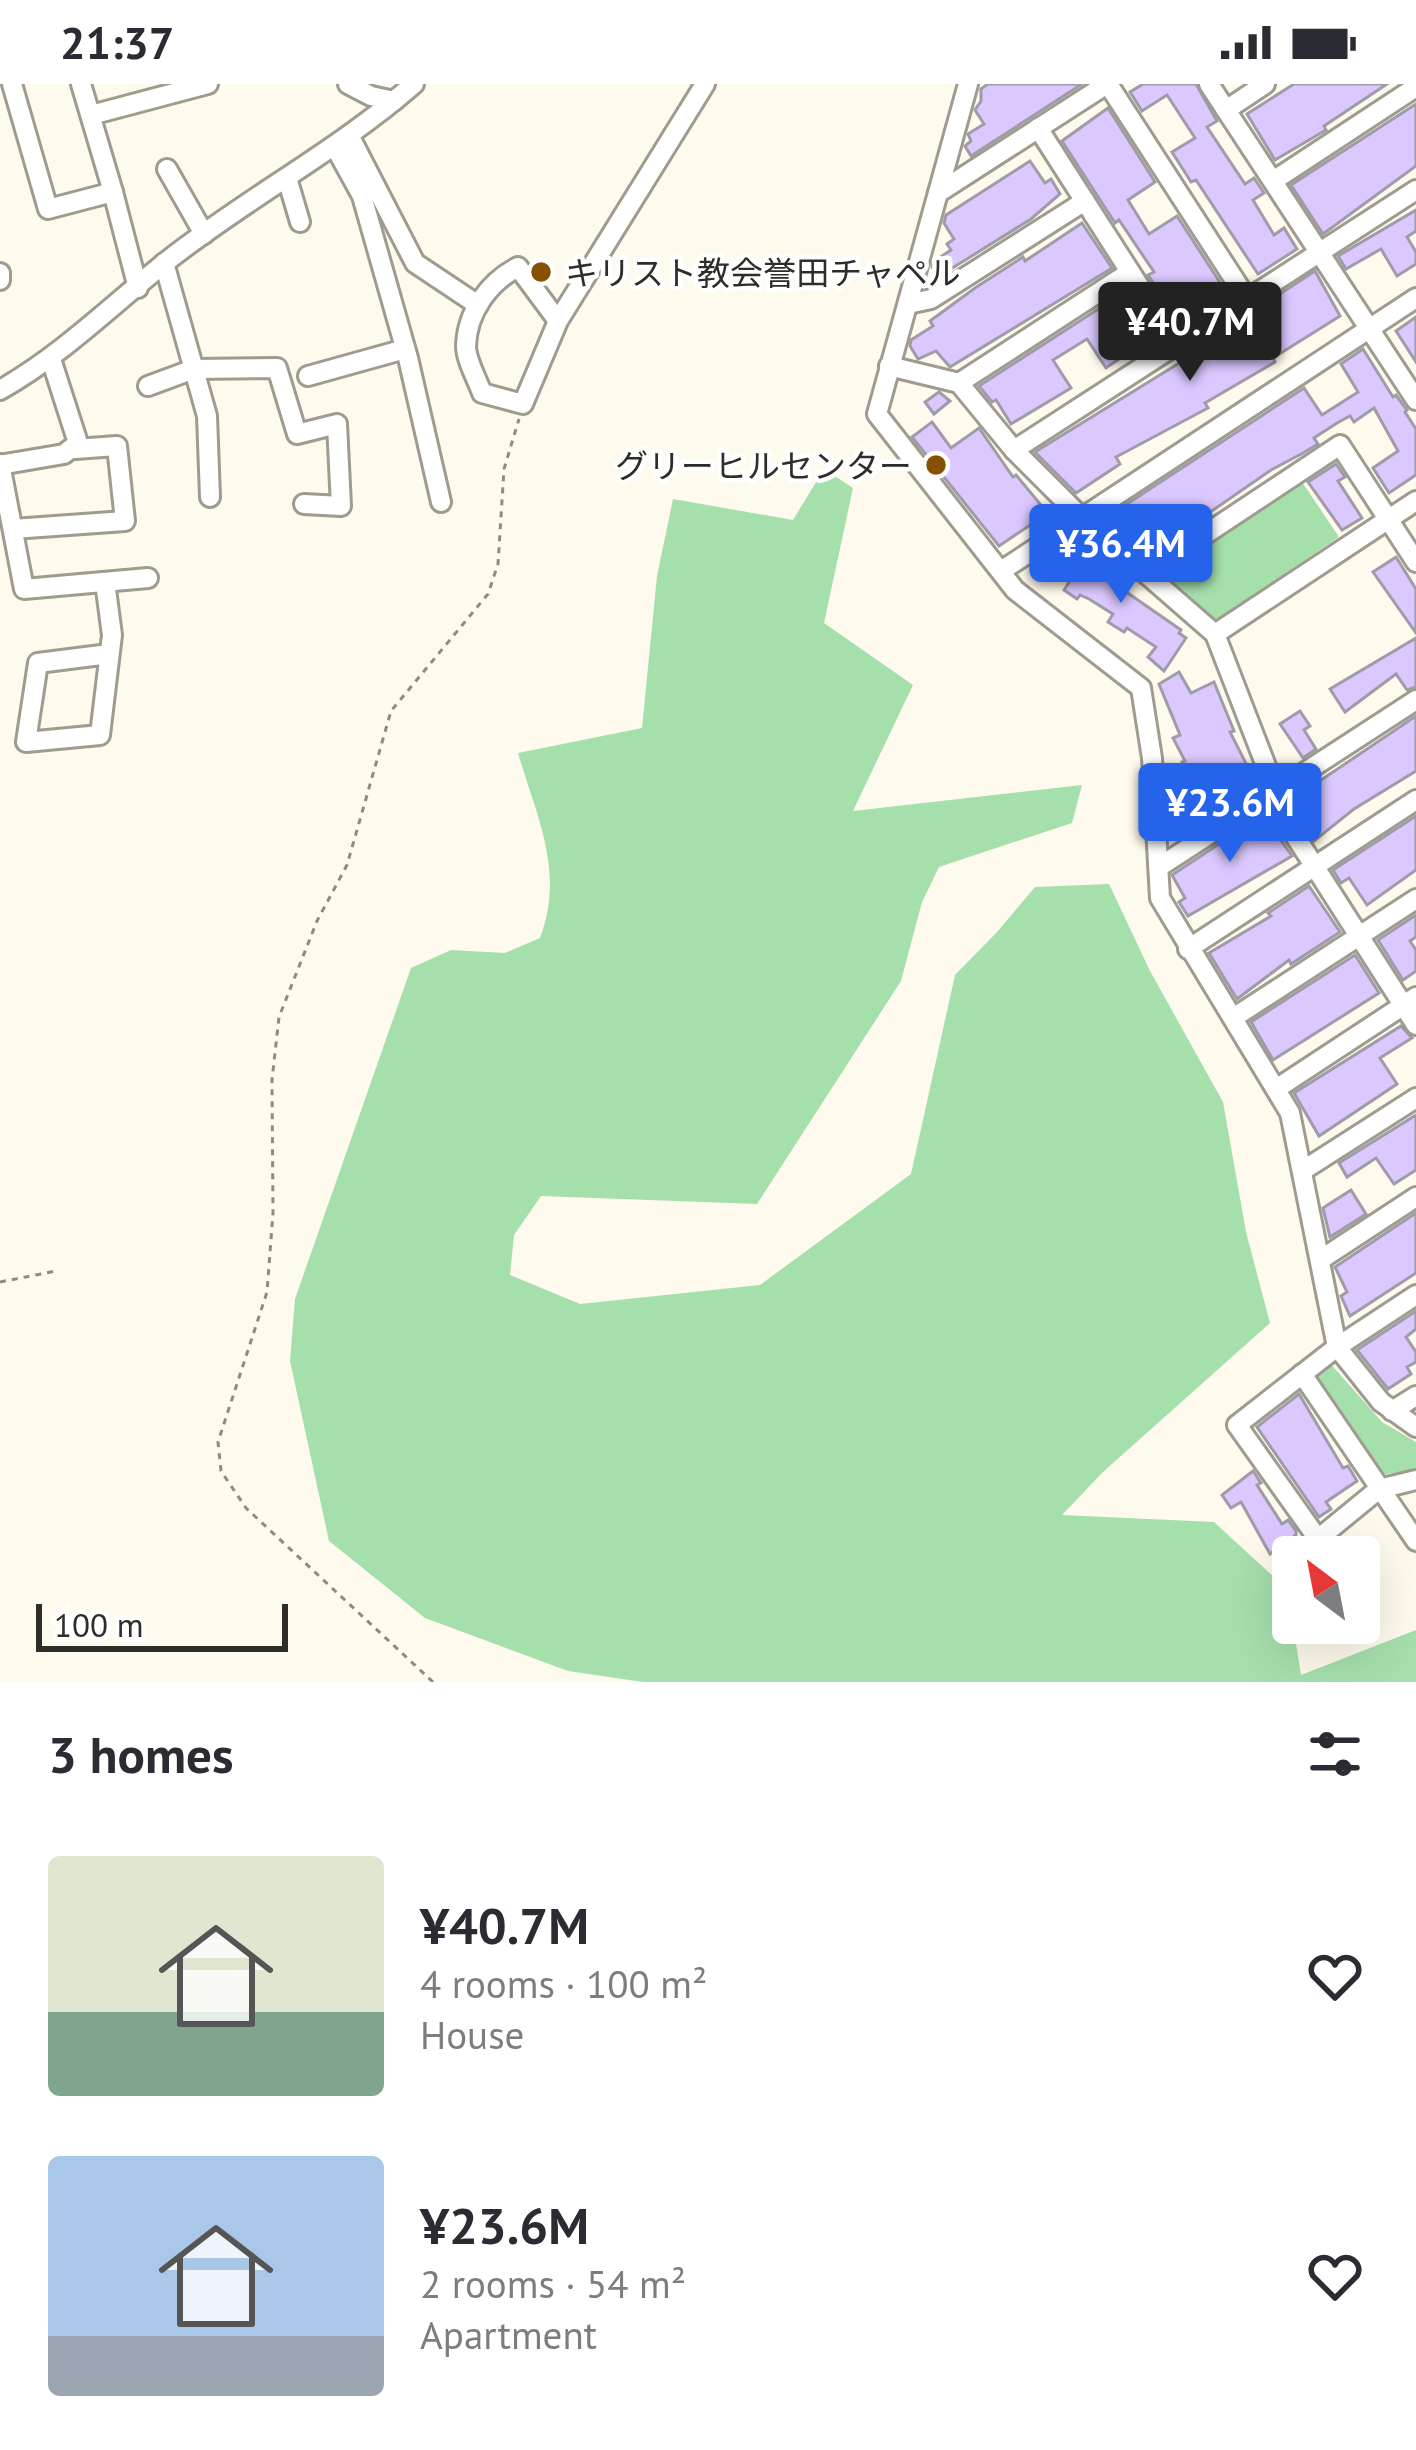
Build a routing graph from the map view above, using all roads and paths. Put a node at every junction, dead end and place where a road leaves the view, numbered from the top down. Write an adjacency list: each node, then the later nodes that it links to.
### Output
1 (208, 84): 14 (street)
2 (348, 84): 12 (street)
3 (414, 84): 12 (street)
4 (705, 84): 34 (street)
5 (968, 84): 22 (street)
6 (1107, 84): 15 (street); 31 (street)
7 (1209, 84): 13 (street)
8 (1265, 84): 13 (street)
9 (81, 85): 14 (street)
10 (1416, 87): 19 (street)
11 (9, 93): 21 (street)
12 (394, 101): 16 (street)
13 (1226, 110): 19 (street)
14 (91, 115): 21 (street)
15 (1038, 128): 22 (street); 23 (street)
16 (342, 141): 18 (street); 32 (street); 37 (street)
17 (167, 169): 25 (street)
18 (287, 178): 24 (street); 25 (street)
19 (1273, 182): 26 (street)
20 (1416, 190): 26 (street)
21 (113, 192): 29 (street)
22 (938, 194): 33 (street)
23 (1085, 201): 28 (street); 33 (street)
24 (300, 222)
25 (204, 234): 27 (street)
26 (1319, 253): 31 (street); 35 (street)
27 (164, 263): 29 (street); 40 (street)
28 (1130, 272): 36 (street); 42 (street)
29 (138, 288): 38 (street)
30 (1416, 298): 35 (street)
31 (1247, 299): 36 (street)
32 (478, 304): 34 (street); 46 (street)
33 (908, 304): 39 (street)
34 (558, 321): 46 (street)
35 (1370, 329): 45 (street); 54 (street)
36 (1177, 345): 48 (street)
37 (406, 349): 41 (street); 52 (street)
38 (51, 359): 44 (street); 47 (street)
39 (889, 366): 42 (street); 59 (street)
40 (194, 369): 43 (street); 50 (street); 53 (street)
41 (308, 376)
42 (959, 383): 48 (street)
43 (148, 386)
44 (0, 391)
45 (1416, 399)
46 (523, 404): 93 (path)
47 (75, 449): 49 (street); 56 (street)
48 (1014, 450): 54 (street)
49 (0, 464): 56 (street)
50 (210, 497)
51 (1416, 501): 55 (street)
52 (441, 502)
53 (304, 505)
54 (1082, 518): 59 (street); 60 (street)
55 (1389, 519): 57 (street); 60 (street); 64 (street)
56 (13, 529): 58 (street)
57 (1416, 562)
58 (20, 568): 61 (street); 63 (street)
59 (1001, 571): 69 (street)
60 (1147, 574): 64 (street)
61 (0, 575)
62 (148, 578): 63 (street)
63 (105, 582): 65 (street)
64 (1215, 634): 67 (street)
65 (109, 654): 65 (street)
66 (1416, 700): 67 (street)
67 (1275, 791): 69 (street); 70 (street)
68 (1416, 800): 70 (street)
69 (1160, 867): 73 (street)
70 (1312, 867): 72 (street); 73 (street)
71 (1416, 899): 72 (street)
72 (1358, 938): 74 (street); 75 (street)
73 (1188, 949): 75 (street)
74 (1410, 1001): 76 (street); 77 (street)
75 (1233, 1018): 77 (street)
76 (1416, 1025)
77 (1276, 1089): 79 (street)
78 (1416, 1098): 79 (street)
79 (1302, 1171): 81 (street)
80 (1416, 1197): 81 (street)
81 (1320, 1260): 85 (street)
82 (56, 1271): 83 (path)
83 (0, 1282)
84 (1416, 1295): 85 (street)
85 (1337, 1347): 86 (street); 88 (street)
86 (1302, 1374): 91 (street); 91 (street)
87 (1416, 1396): 88 (street)
88 (1392, 1411): 89 (street)
89 (1416, 1427)
90 (1416, 1480): 91 (street)
91 (1379, 1489): 92 (street)
92 (1416, 1540)
93 (433, 1682)

